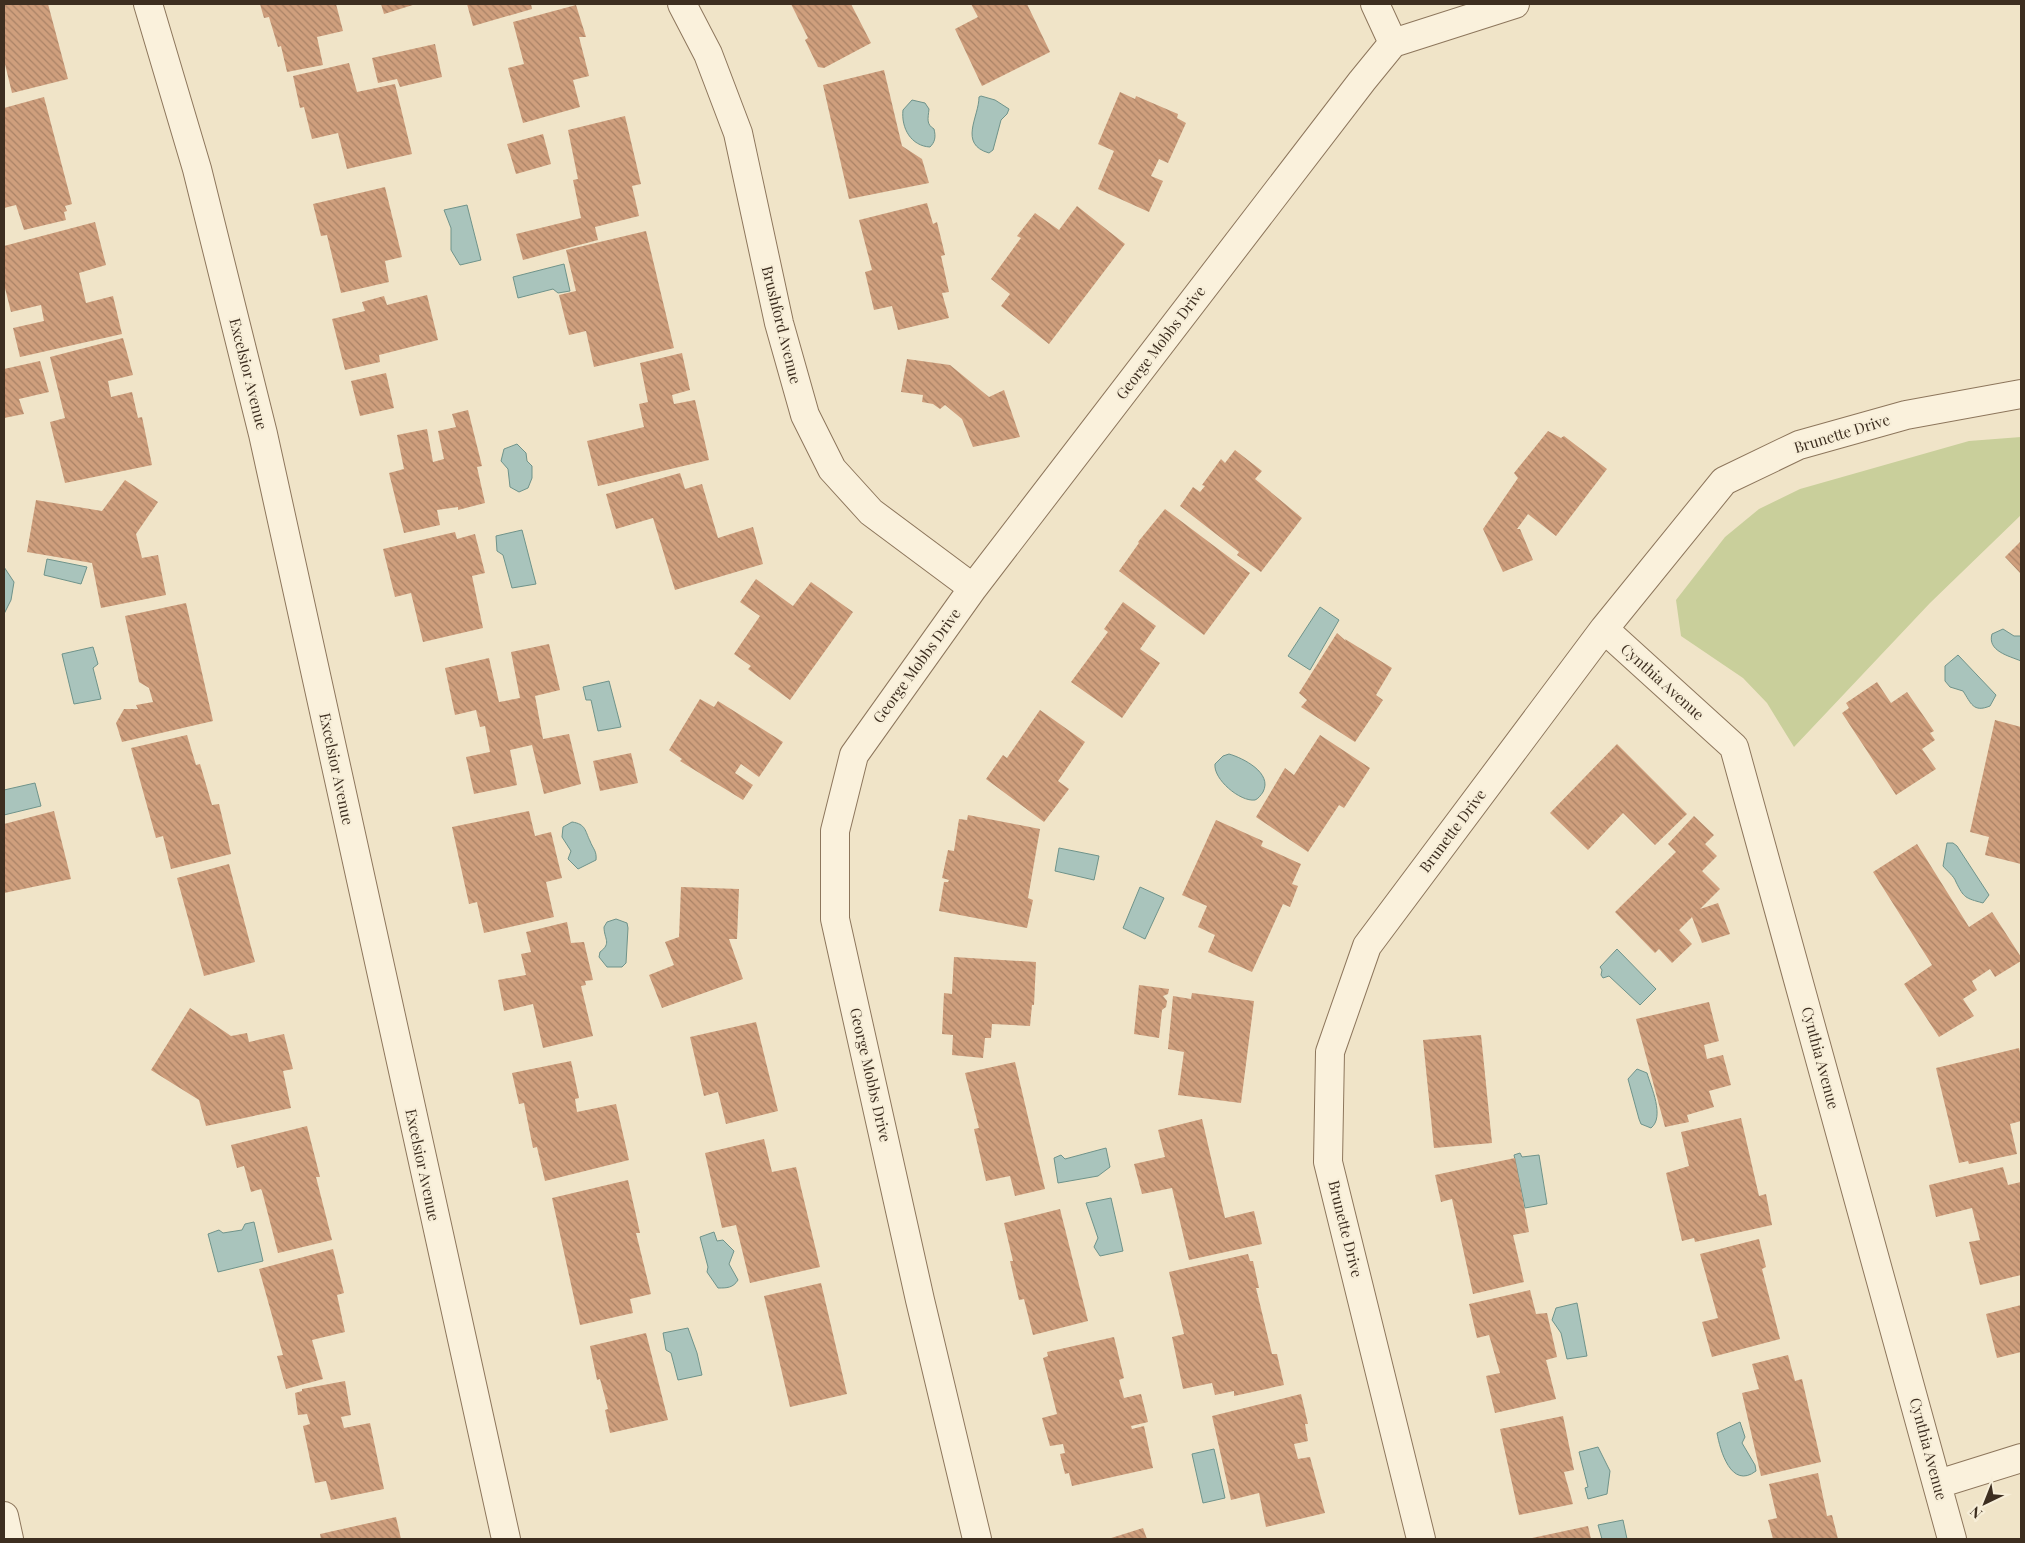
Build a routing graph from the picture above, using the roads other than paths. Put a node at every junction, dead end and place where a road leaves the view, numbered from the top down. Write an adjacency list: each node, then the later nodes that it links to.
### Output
1 (148, 4): 13 (street, Excelsior Avenue)
2 (682, 4): 7 (street, Brushford Avenue)
3 (1375, 4): 5 (street)
4 (1514, 4): 5 (street)
5 (1393, 43): 7 (street, George Mobbs Drive)
6 (2021, 394): 8 (street, Brunette Drive)
7 (973, 588): 14 (street, George Mobbs Drive)
8 (1604, 629): 10 (street, Cynthia Avenue); 15 (street, Brunette Drive)
9 (2021, 1458): 10 (street)
10 (1938, 1484): 16 (street, Cynthia Avenue)
11 (4, 1516): 12 (street)
12 (9, 1539)
13 (506, 1539)
14 (977, 1539)
15 (1421, 1539)
16 (1952, 1539)

